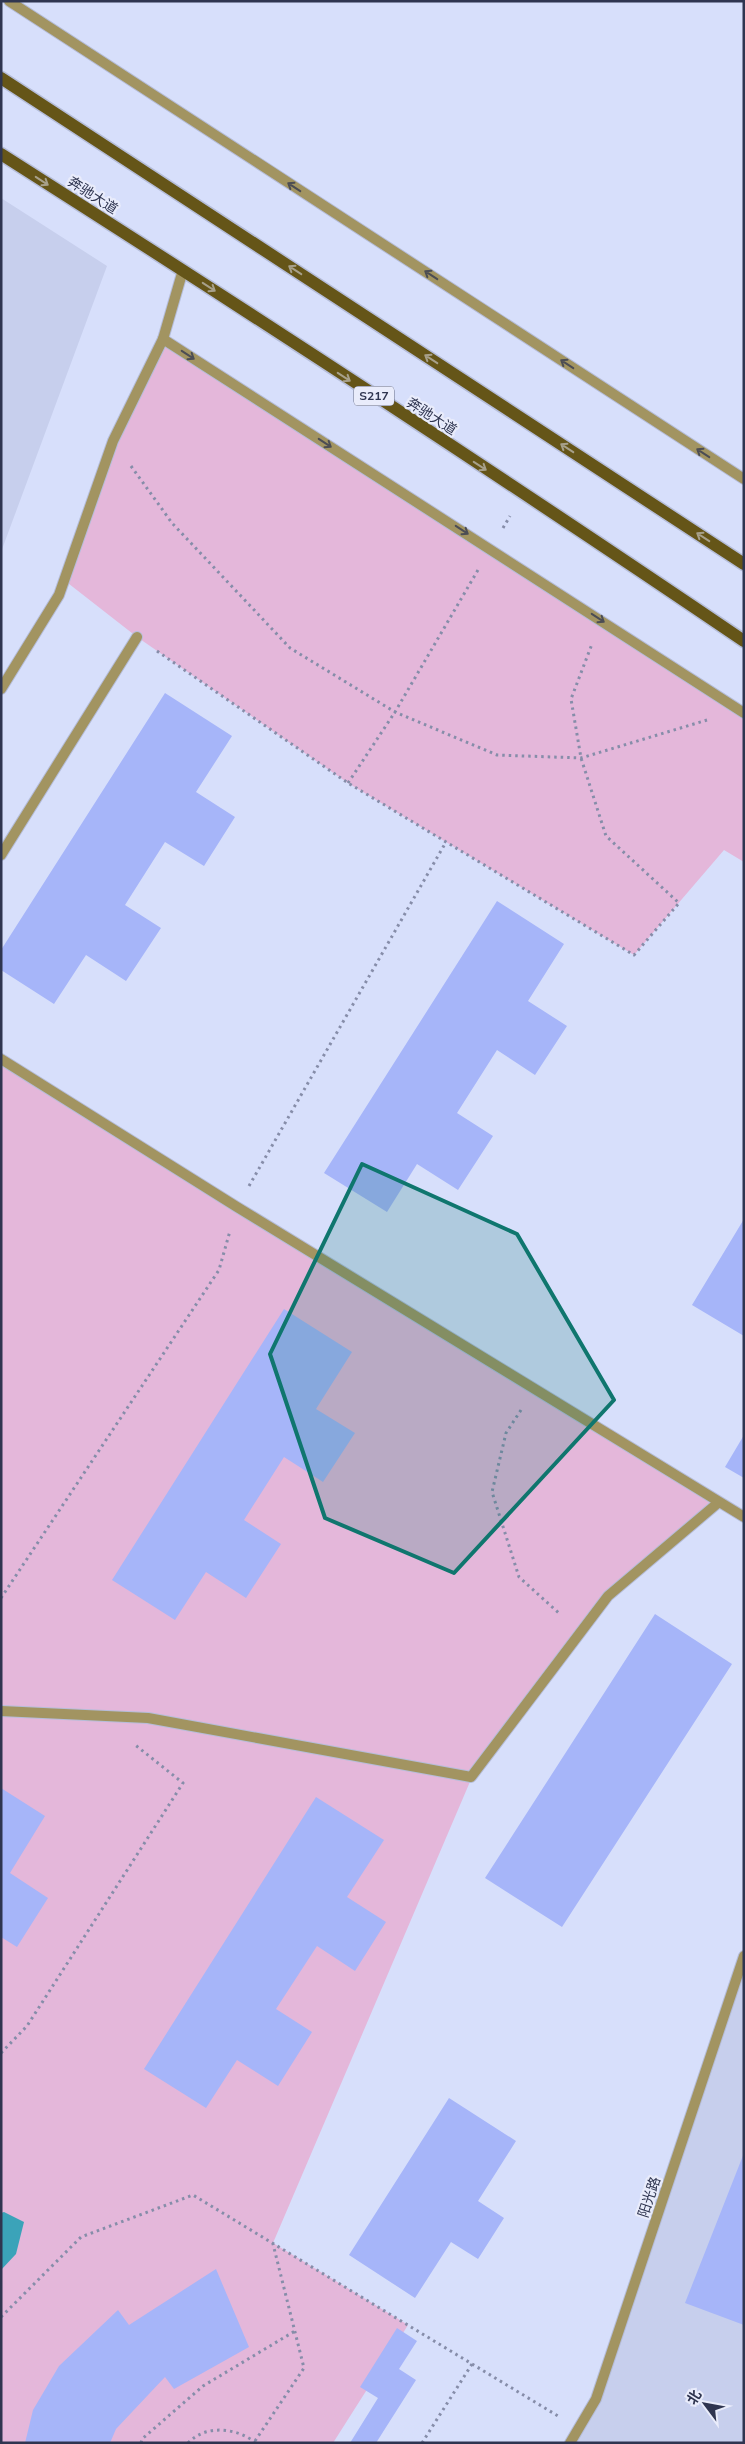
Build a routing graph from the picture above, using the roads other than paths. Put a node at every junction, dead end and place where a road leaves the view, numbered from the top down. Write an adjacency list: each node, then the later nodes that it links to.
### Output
1 (9, 1): 6 (street, one-way to 1)
2 (1, 78): 7 (main road, one-way to 2)
3 (1, 154): 4 (main road, 奔驰大道 / S217, one-way to 4)
4 (183, 270): 5 (street); 9 (main road, 奔驰大道 / S217, one-way to 9)
5 (163, 339): 10 (street); 11 (street, one-way to 11)
6 (744, 479)
7 (744, 564)
8 (137, 637): 12 (street)
9 (744, 640)
10 (1, 689)
11 (741, 712)
12 (1, 855)
13 (1, 1059): 14 (street)
14 (719, 1502): 15 (street); 16 (street)
15 (744, 1517)
16 (1, 1711)
17 (744, 1956): 18 (street, 阳光路)
18 (570, 2443)

